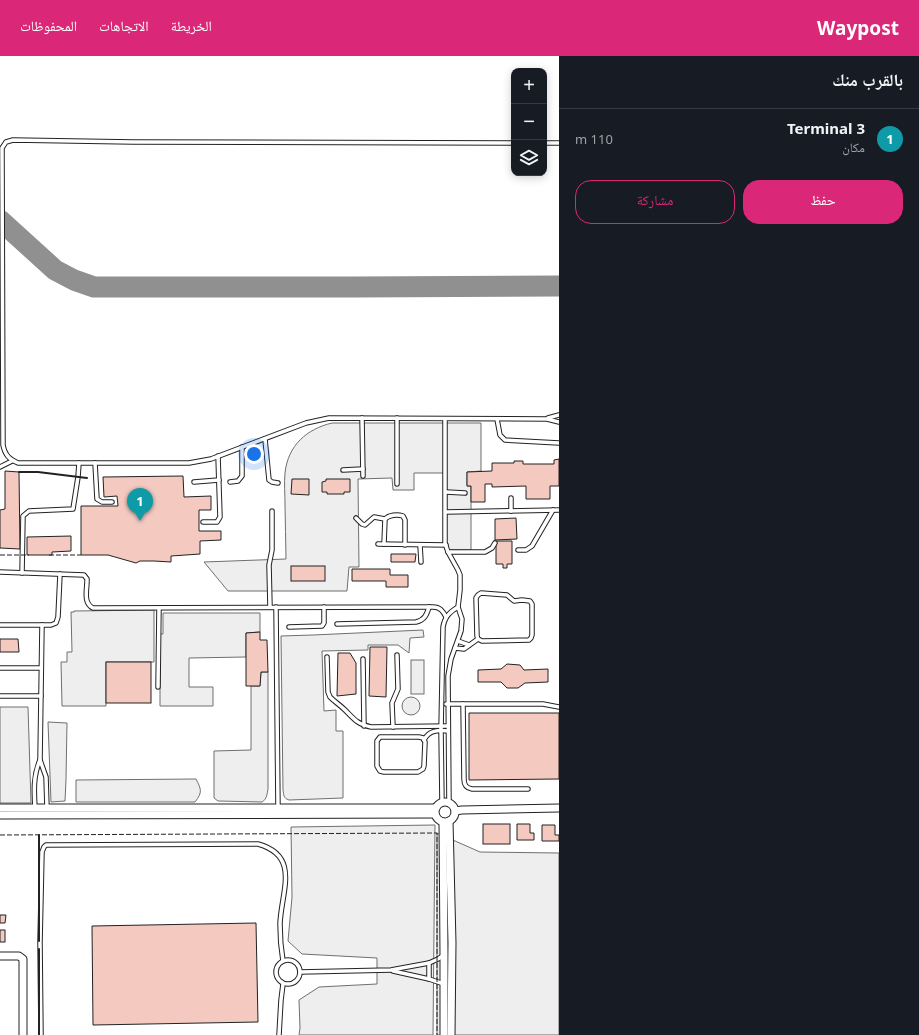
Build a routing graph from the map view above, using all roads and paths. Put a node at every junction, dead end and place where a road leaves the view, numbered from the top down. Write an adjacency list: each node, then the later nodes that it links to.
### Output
1 (511, 143): 4 (lane)
2 (547, 143): 3 (lane)
3 (559, 143)
4 (1, 282): 6 (lane)
5 (0, 308): 6 (lane)
6 (2, 312): 7 (lane)
7 (1, 335): 8 (lane)
8 (1, 404): 20 (lane)
9 (559, 416): 14 (lane)
10 (362, 418): 11 (lane); 16 (lane); 24 (lane)
11 (397, 418): 12 (lane); 31 (lane)
12 (446, 419): 13 (lane); 32 (lane)
13 (497, 419): 14 (lane); 17 (lane)
14 (547, 419): 15 (lane)
15 (559, 422)
16 (265, 438): 18 (lane); 30 (lane)
17 (559, 443)
18 (242, 447): 19 (lane); 29 (lane)
19 (218, 456): 22 (lane); 27 (lane)
20 (12, 460): 21 (lane); 23 (lane)
21 (80, 463): 22 (lane); 54 (lane)
22 (95, 463): 35 (lane)
23 (0, 467)
24 (363, 469): 25 (lane); 26 (lane)
25 (343, 470)
26 (363, 476)
27 (219, 480): 28 (lane); 43 (lane)
28 (194, 482)
29 (230, 482)
30 (278, 483)
31 (397, 484)
32 (446, 492): 33 (lane); 40 (lane)
33 (465, 493)
34 (511, 498): 39 (lane)
35 (112, 502)
36 (553, 510): 37 (lane); 39 (lane); 50 (lane)
37 (559, 510)
38 (272, 511): 56 (lane)
39 (511, 511): 40 (lane)
40 (446, 512): 49 (lane)
41 (356, 518): 42 (lane)
42 (385, 519): 46 (lane); 47 (lane)
43 (203, 522)
44 (495, 543): 51 (lane)
45 (378, 544): 46 (lane)
46 (384, 544): 47 (lane)
47 (404, 545): 48 (lane)
48 (420, 545): 49 (lane); 52 (lane)
49 (446, 545): 51 (lane)
50 (518, 550)
51 (448, 552): 60 (lane)
52 (421, 562)
53 (0, 572): 54 (lane)
54 (22, 573): 55 (lane)
55 (60, 574): 61 (lane); 65 (lane)
56 (270, 607): 57 (lane); 61 (lane)
57 (276, 607): 58 (lane); 94 (lane)
58 (324, 607): 59 (lane); 66 (lane)
59 (430, 607): 62 (lane); 63 (lane)
60 (458, 607): 62 (lane); 68 (lane)
61 (159, 608): 76 (lane)
62 (446, 617): 79 (lane)
63 (337, 624)
64 (0, 625): 65 (lane)
65 (42, 625): 75 (lane)
66 (289, 627)
67 (478, 639): 67 (lane); 69 (lane)
68 (458, 641): 69 (lane); 70 (lane)
69 (469, 645): 70 (lane)
70 (455, 648): 80 (lane)
71 (397, 655): 84 (lane)
72 (327, 657): 83 (lane)
73 (363, 660): 83 (lane)
74 (0, 668): 75 (lane)
75 (41, 668): 78 (lane)
76 (158, 687)
77 (0, 696): 78 (lane)
78 (41, 696): 88 (lane)
79 (442, 704): 80 (lane); 85 (lane)
80 (448, 704): 81 (lane); 86 (lane)
81 (462, 704): 82 (lane); 89 (lane)
82 (559, 707)
83 (364, 726): 84 (lane)
84 (393, 727): 85 (lane)
85 (441, 728): 86 (lane); 87 (lane); 90 (lane)
86 (448, 728): 90 (lane)
87 (424, 740): 87 (lane)
88 (40, 760): 96 (lane); 97 (lane)
89 (528, 789)
90 (446, 802): 93 (street); 95 (street)
91 (0, 808): 96 (street)
92 (559, 808): 93 (street)
93 (455, 810): 99 (street)
94 (278, 811): 95 (street); 97 (street)
95 (436, 811): 99 (street)
96 (35, 812): 97 (street); 98 (street)
97 (47, 812)
98 (0, 815)
99 (446, 822): 100 (street); 113 (street)
100 (444, 954): 103 (lane); 108 (street)
101 (0, 956): 109 (street)
102 (283, 961): 105 (lane); 107 (lane); 110 (lane)
103 (429, 963): 104 (lane); 106 (lane)
104 (391, 970): 105 (lane); 106 (lane)
105 (300, 972): 107 (lane)
106 (428, 979): 108 (lane)
107 (283, 984): 111 (lane)
108 (444, 984): 112 (street)
109 (23, 1035)
110 (41, 1035)
111 (279, 1035)
112 (444, 1035)
113 (451, 1035)

